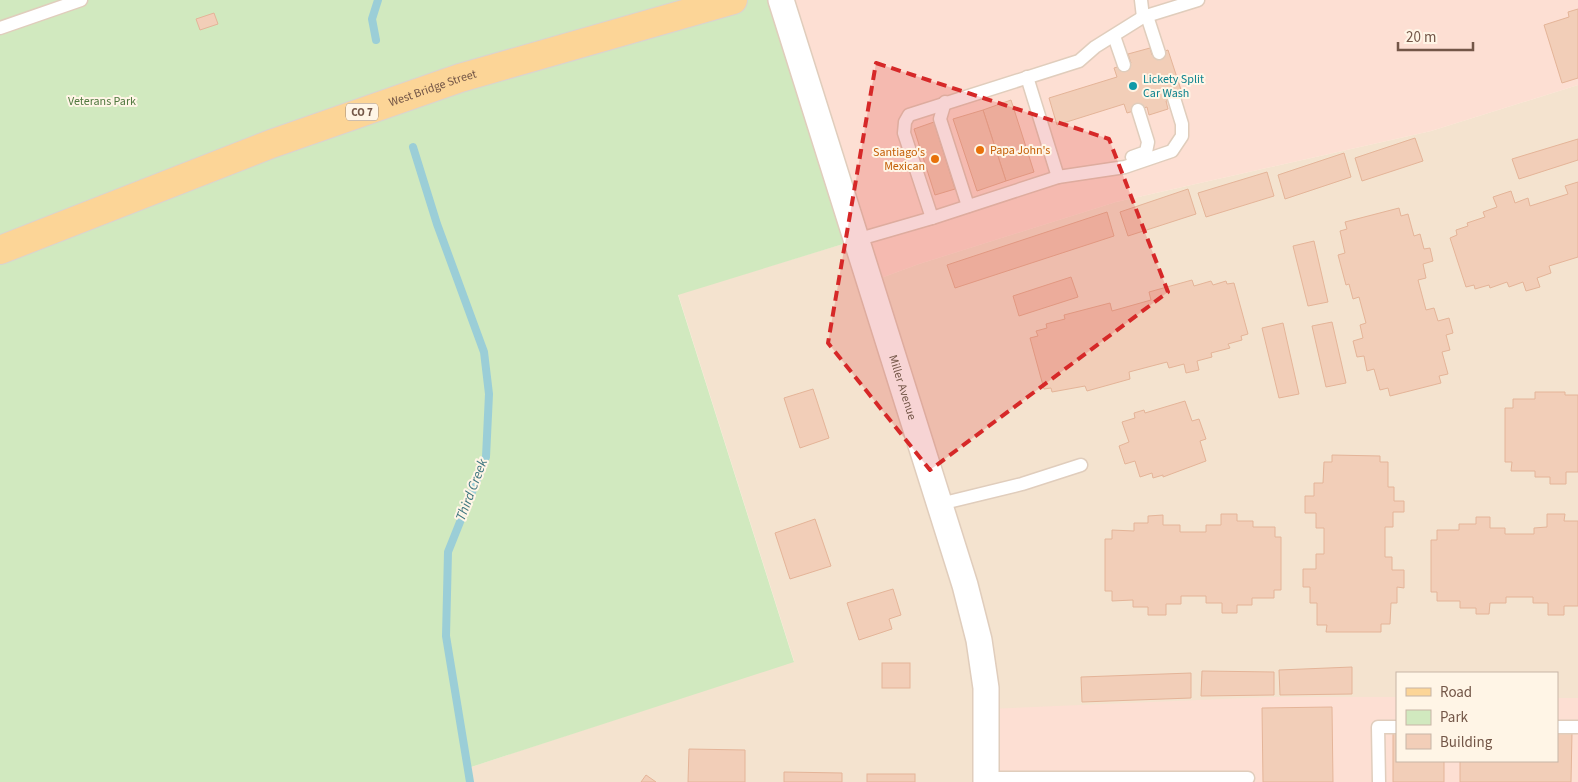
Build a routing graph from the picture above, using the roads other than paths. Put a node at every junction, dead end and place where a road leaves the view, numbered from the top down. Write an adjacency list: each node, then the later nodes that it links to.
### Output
1 (81, 0): 8 (lane)
2 (733, 0): 21 (main road, West Bridge Street / CO 7)
3 (781, 0): 20 (street, Miller Avenue)
4 (1141, 0): 7 (lane)
5 (1198, 0): 6 (lane)
6 (1181, 3): 7 (lane)
7 (1145, 17): 9 (lane); 10 (lane)
8 (0, 28)
9 (1114, 36): 11 (lane); 12 (lane)
10 (1159, 53)
11 (1124, 65)
12 (1027, 76): 14 (lane); 17 (lane)
13 (1174, 98): 16 (lane)
14 (945, 102): 18 (lane); 19 (lane)
15 (1138, 110): 16 (lane)
16 (1092, 172): 17 (lane)
17 (1058, 177): 18 (lane)
18 (968, 206): 19 (lane)
19 (932, 218): 20 (lane)
20 (856, 240): 23 (street, Miller Avenue)
21 (0, 250)
22 (1081, 465): 23 (lane)
23 (940, 504): 28 (street, Miller Avenue)
24 (1578, 726): 26 (lane)
25 (1396, 727): 29 (lane)
26 (1558, 727)
27 (1248, 778): 28 (lane)
28 (986, 780)
29 (1379, 782)

